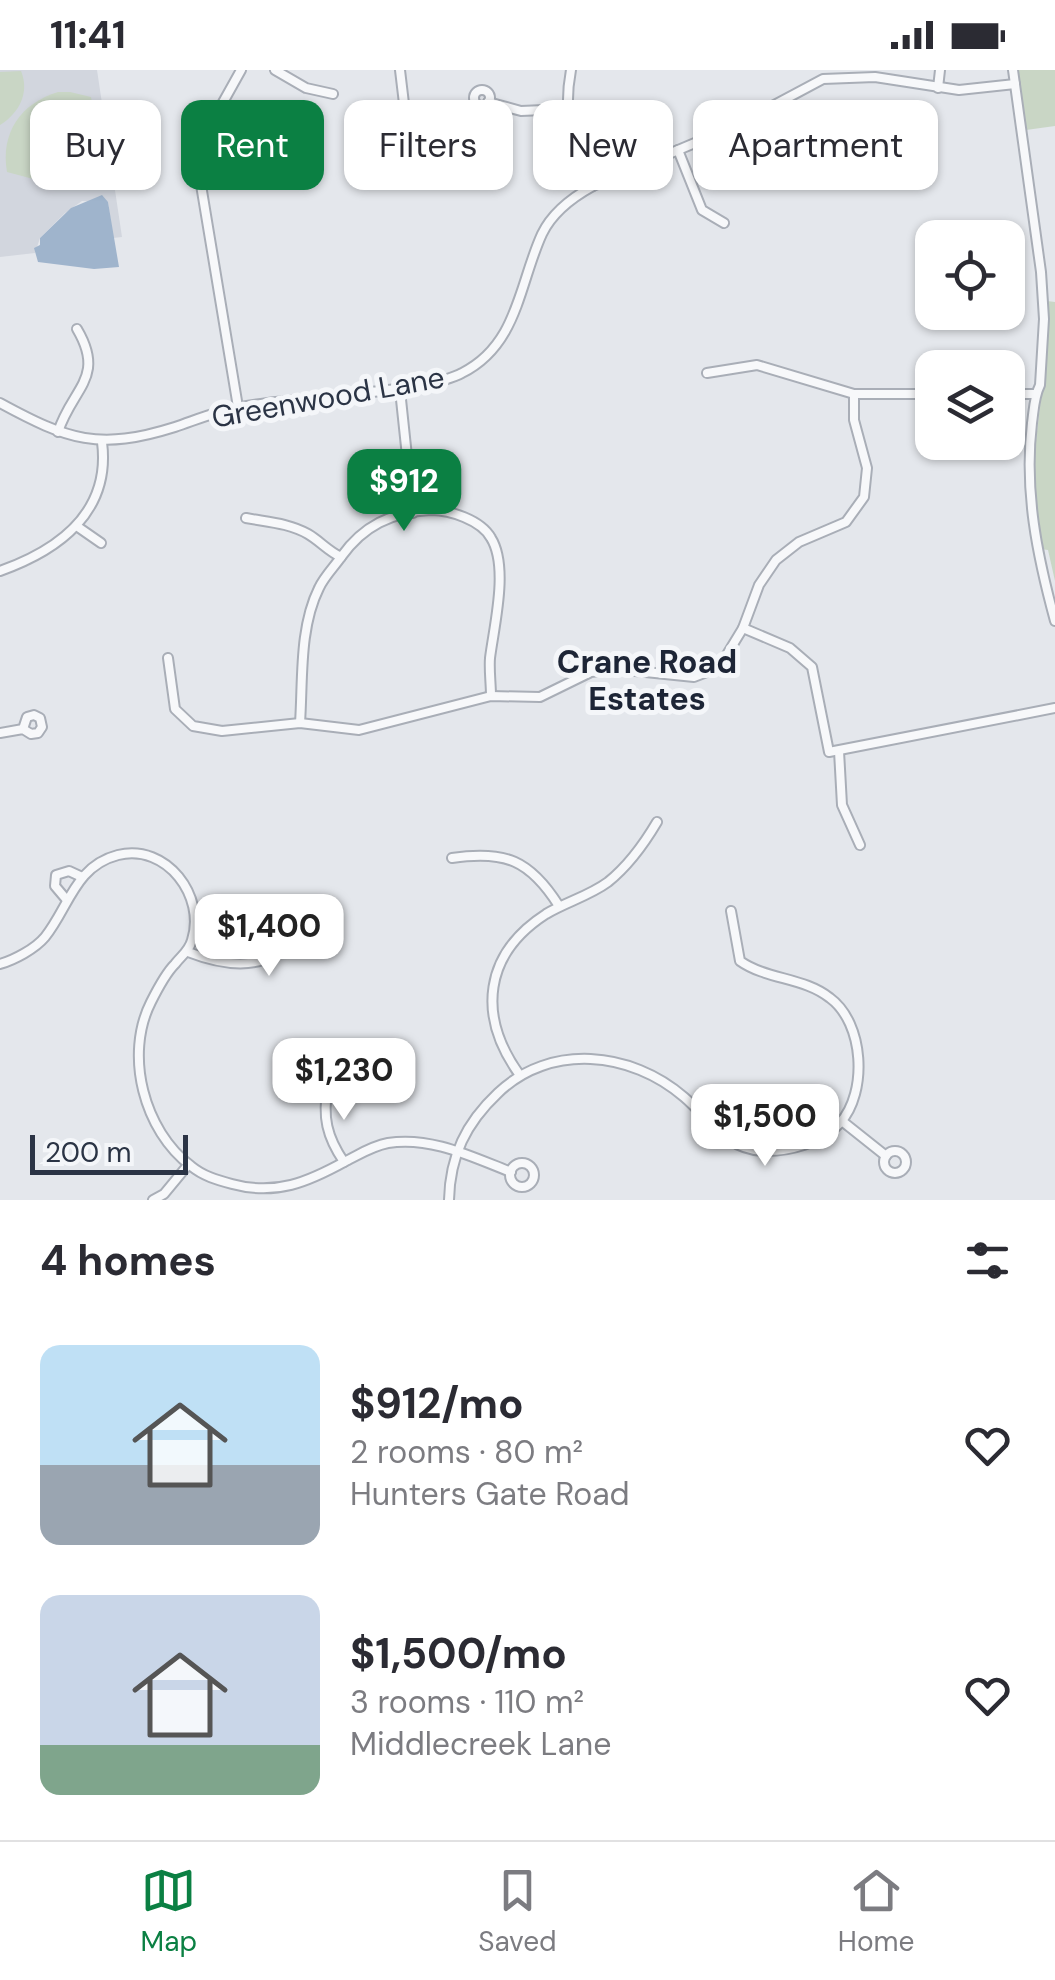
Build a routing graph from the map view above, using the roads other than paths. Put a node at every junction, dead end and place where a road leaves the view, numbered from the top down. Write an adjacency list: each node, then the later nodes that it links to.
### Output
1 (241, 70): 25 (street)
2 (275, 70): 10 (street)
3 (400, 70): 11 (street)
4 (571, 70): 12 (street)
5 (940, 70): 9 (street)
6 (1013, 70): 8 (street)
7 (822, 74): 9 (street, Greenwood Lane); 13 (street, Greenwood Lane)
8 (1015, 84): 9 (street, Greenwood Lane); 23 (street)
9 (938, 88)
10 (334, 94)
11 (404, 100)
12 (568, 100)
13 (678, 150): 14 (street, Greenwood Lane); 16 (street)
14 (673, 152)
15 (585, 190): 19 (street, Greenwood Lane)
16 (724, 223)
17 (78, 329): 26 (street)
18 (708, 373): 20 (street)
19 (400, 390): 25 (street, Greenwood Lane); 28 (street)
20 (854, 394): 21 (street); 35 (street)
21 (915, 394)
22 (1025, 394): 23 (street)
23 (1036, 394): 34 (street)
24 (0, 403): 26 (street, Greenwood Lane)
25 (238, 407): 27 (street, Greenwood Lane)
26 (58, 432): 27 (street, Greenwood Lane)
27 (102, 442): 30 (street)
28 (414, 512): 32 (street); 37 (street)
29 (246, 518): 32 (street)
30 (78, 526): 31 (street); 33 (street)
31 (101, 543)
32 (341, 557): 39 (street)
33 (0, 571)
34 (1055, 621)
35 (743, 628): 37 (street); 42 (street)
36 (168, 658): 39 (street)
37 (491, 696): 39 (street)
38 (1055, 708): 42 (street)
39 (300, 724)
40 (23, 729): 41 (street)
41 (0, 733)
42 (834, 752): 44 (street)
43 (657, 822): 48 (street)
44 (860, 845)
45 (452, 858): 48 (street)
46 (82, 877): 47 (street); 47 (street); 51 (street)
47 (66, 898): 52 (street)
48 (559, 906): 53 (street)
49 (322, 911): 51 (street)
50 (730, 912): 55 (street)
51 (188, 952): 59 (street)
52 (0, 964)
53 (519, 1074): 55 (street); 56 (street)
54 (328, 1086): 58 (street)
55 (842, 1121): 57 (street)
56 (456, 1151): 58 (street); 60 (street); 62 (street)
57 (886, 1156)
58 (344, 1162): 59 (street)
59 (188, 1165): 61 (street)
60 (511, 1172)
61 (153, 1200)
62 (448, 1200)

